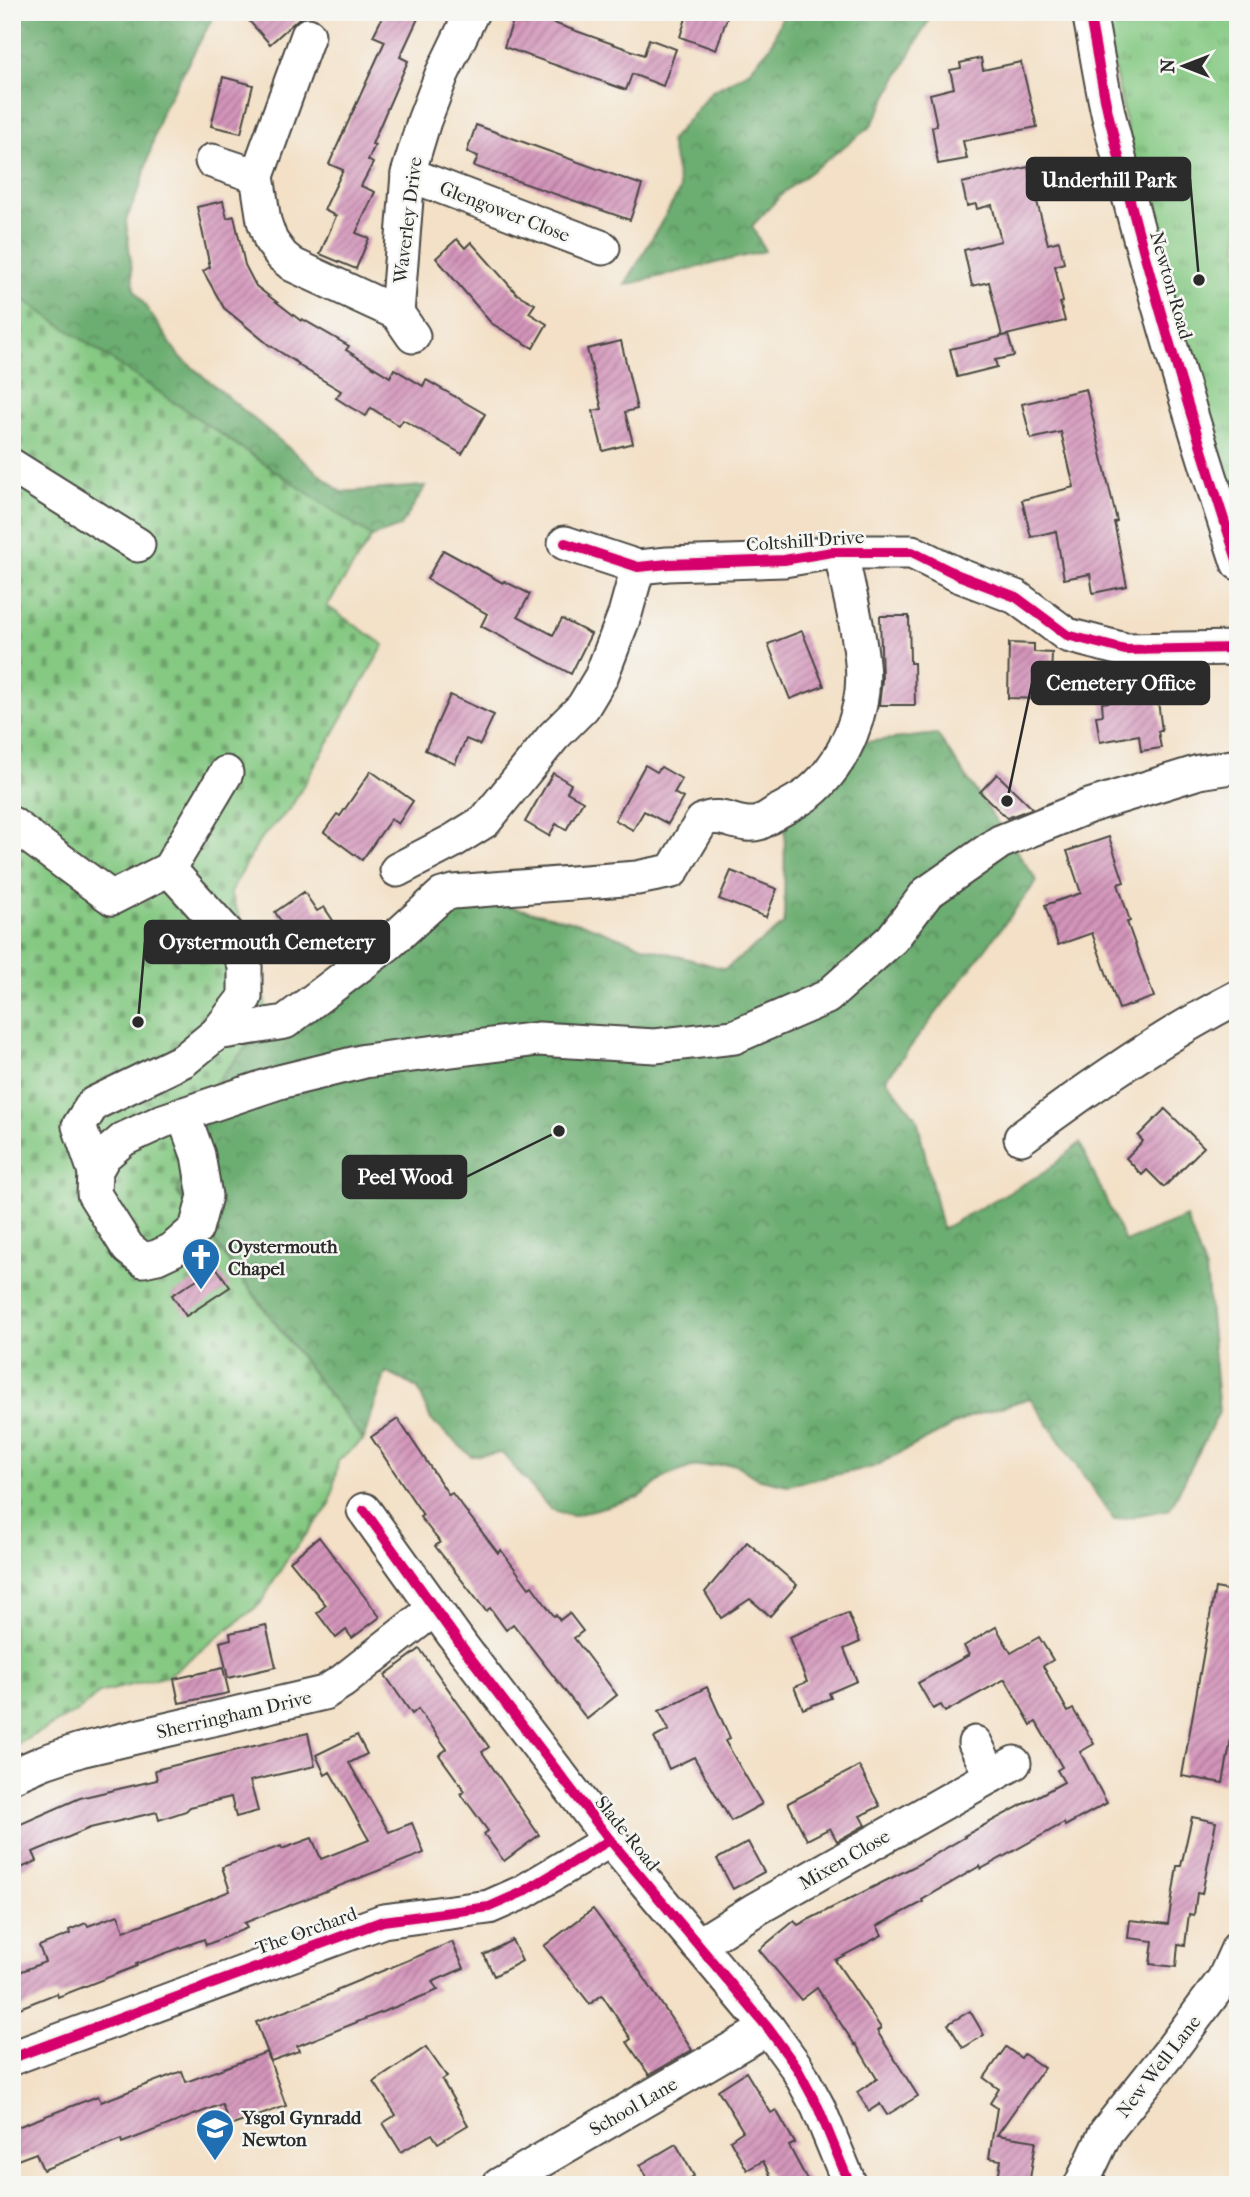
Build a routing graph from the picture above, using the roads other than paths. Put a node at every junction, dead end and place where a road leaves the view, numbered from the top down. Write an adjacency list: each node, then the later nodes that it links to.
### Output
1 (472, 12): 5 (street, Waverley Drive)
2 (1089, 12): 12 (street, Newton Road)
3 (308, 35): 6 (street, Waverley Drive)
4 (212, 161): 6 (street)
5 (408, 174): 6 (street, Waverley Drive); 7 (street, Glengower Close)
6 (257, 176)
7 (603, 248)
8 (12, 466): 10 (street)
9 (565, 543): 13 (street, Coltshill Drive)
10 (138, 545)
11 (841, 553): 13 (street, Coltshill Drive); 14 (street, Coltshill Drive); 21 (street)
12 (1238, 563)
13 (638, 567): 19 (street)
14 (1238, 648)
15 (1238, 766): 22 (street)
16 (226, 773): 18 (street)
17 (12, 824): 18 (street)
18 (169, 869): 21 (street)
19 (397, 870)
20 (1238, 997): 23 (street)
21 (217, 1033): 24 (street)
22 (183, 1114): 24 (street); 24 (street)
23 (1021, 1138)
24 (94, 1172)
25 (363, 1510): 26 (street, Slade Road)
26 (434, 1609): 28 (street, Sherringham Drive); 29 (street, Slade Road)
27 (975, 1742): 30 (street, Mixen Close)
28 (12, 1776)
29 (610, 1840): 30 (street, Slade Road); 33 (street, The Orchard)
30 (698, 1945): 32 (street, Slade Road)
31 (1238, 1948): 36 (street, New Well Lane)
32 (768, 2028): 34 (street, School Lane); 35 (street, Slade Road)
33 (12, 2058)
34 (499, 2185)
35 (850, 2185)
36 (1081, 2185)

